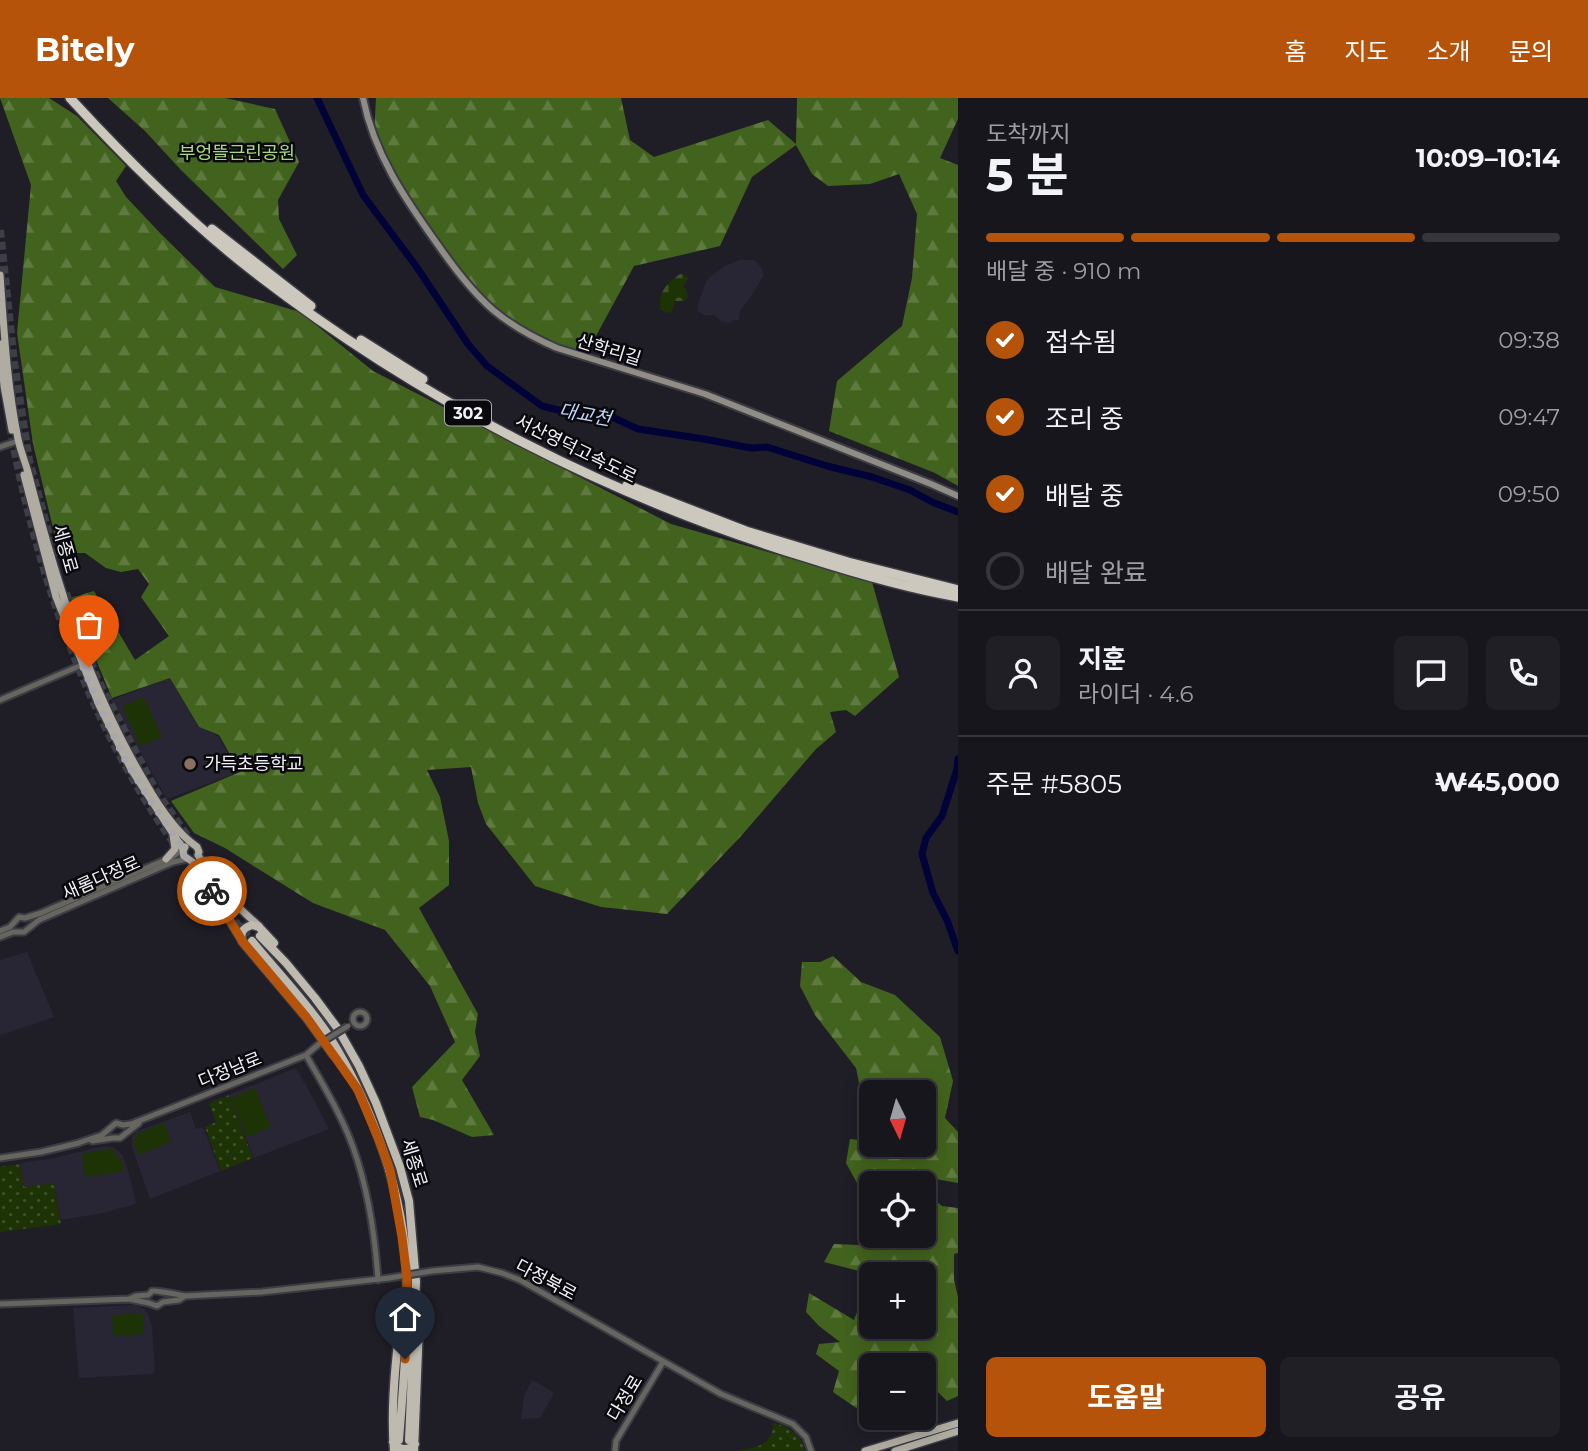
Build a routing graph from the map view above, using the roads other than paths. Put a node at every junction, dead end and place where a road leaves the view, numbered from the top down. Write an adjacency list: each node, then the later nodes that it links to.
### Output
1 (70, 98): 10 (highway, 서산영덕고속도로 / 302)
2 (78, 98): 10 (highway, 서산영덕고속도로 / 302)
3 (363, 98): 8 (main road, 산학리길)
4 (0, 275): 6 (main road, 세종로)
5 (0, 344): 6 (main road, 세종로)
6 (16, 442): 7 (street); 12 (main road, 세종로)
7 (0, 447)
8 (958, 496)
9 (958, 590): 10 (highway, 서산영덕고속도로 / 302)
10 (944, 591): 11 (highway, 서산영덕고속도로 / 302)
11 (958, 597)
12 (84, 664): 13 (street); 14 (main road, 세종로); 15 (main road, 세종로)
13 (0, 700)
14 (173, 834): 16 (main road, 세종로); 18 (main road)
15 (191, 844): 16 (main road); 17 (main road)
16 (183, 850): 18 (street, 새롬다정로); 19 (main road)
17 (198, 855): 19 (main road); 25 (main road)
18 (166, 859): 20 (street, 새롬다정로)
19 (189, 860): 22 (street, 새롬다정로); 25 (main road)
20 (25, 918): 21 (street); 22 (street)
21 (13, 923): 23 (street); 24 (street)
22 (29, 928): 24 (street)
23 (0, 931)
24 (17, 932): 26 (street)
25 (253, 936): 47 (highway, 세종로); 48 (highway, 세종로)
26 (0, 937)
27 (351, 1024): 28 (street, 다정남로, bridge)
28 (306, 1055): 29 (street, 다정남로); 36 (street)
29 (149, 1117): 30 (street); 32 (street)
30 (123, 1125): 31 (street); 32 (street)
31 (110, 1129): 33 (street); 34 (street)
32 (125, 1133): 33 (street)
33 (113, 1138): 34 (street)
34 (78, 1143): 35 (street)
35 (0, 1158)
36 (378, 1280): 39 (street, 다정북로); 44 (street, 다정북로, bridge)
37 (162, 1293): 38 (street); 39 (street); 41 (street)
38 (148, 1295): 40 (street); 42 (street)
39 (185, 1296): 41 (street)
40 (129, 1299): 42 (street); 43 (street)
41 (163, 1302): 42 (street)
42 (149, 1303)
43 (0, 1304)
44 (663, 1362): 49 (street, 다정로); 50 (street, 다정북로)
45 (958, 1421): 51 (main road)
46 (958, 1433): 52 (main road)
47 (396, 1444): 48 (highway)
48 (413, 1445)
49 (615, 1451)
50 (811, 1451)
51 (865, 1451)
52 (895, 1451)

